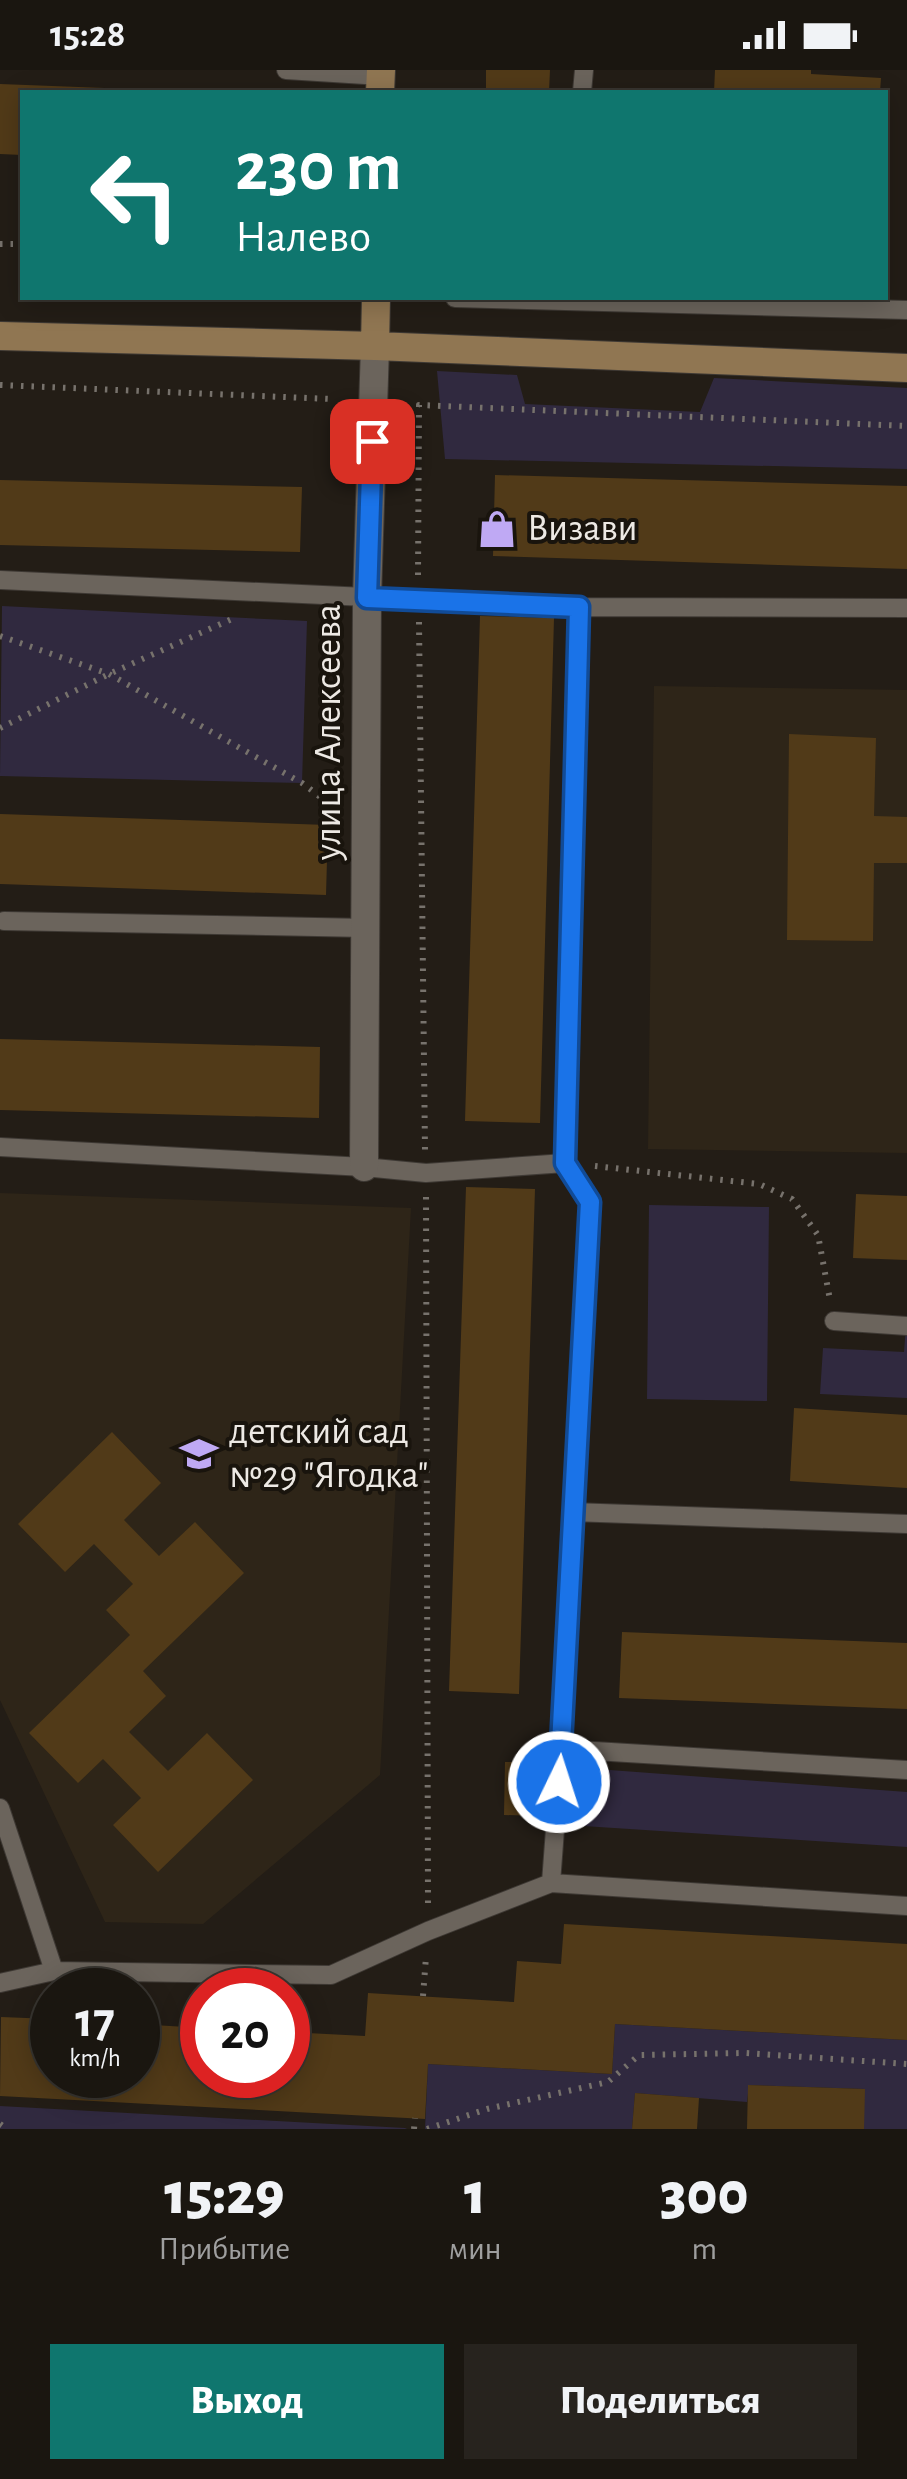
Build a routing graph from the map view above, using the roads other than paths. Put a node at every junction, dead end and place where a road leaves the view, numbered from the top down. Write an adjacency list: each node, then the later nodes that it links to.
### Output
1 (286, 70): 2 (lane)
2 (381, 80)
3 (376, 300): 7 (main road, улица Алексеева)
4 (530, 300): 5 (lane)
5 (907, 310)
6 (0, 336): 7 (main road)
7 (375, 346): 8 (main road); 10 (street, улица Алексеева)
8 (907, 368)
9 (0, 580): 10 (lane)
10 (367, 598): 11 (lane); 14 (street, улица Алексеева)
11 (579, 607): 12 (lane); 16 (lane)
12 (907, 608)
13 (4, 922): 14 (lane)
14 (366, 928): 17 (street, улица Алексеева)
15 (0, 1147): 17 (lane)
16 (565, 1163): 17 (lane); 20 (lane)
17 (364, 1167)
18 (834, 1321): 19 (lane)
19 (907, 1326)
20 (572, 1512): 21 (lane); 22 (lane)
21 (907, 1524)
22 (561, 1748): 23 (lane); 25 (lane)
23 (907, 1770)
24 (0, 1808): 27 (lane)
25 (551, 1883): 26 (lane); 28 (lane)
26 (907, 1906)
27 (53, 1968)
28 (160, 1973)
29 (30, 1976): 30 (lane)
30 (0, 1983)

